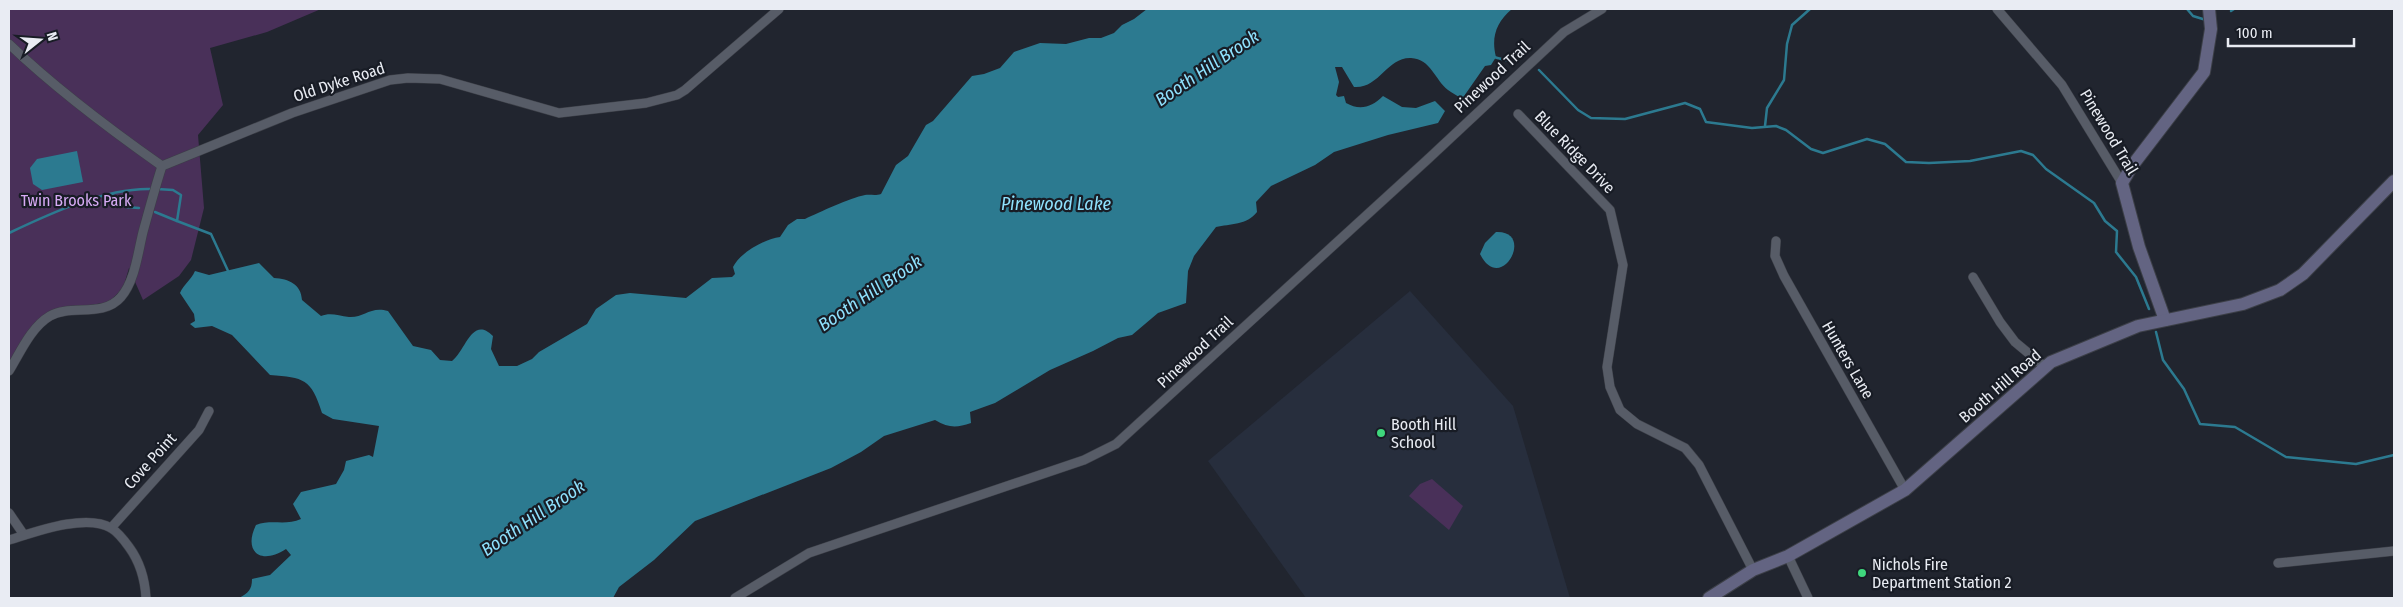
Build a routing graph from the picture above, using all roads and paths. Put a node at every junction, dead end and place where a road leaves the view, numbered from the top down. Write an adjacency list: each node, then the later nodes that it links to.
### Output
1 (779, 9): 7 (street, Old Dyke Road)
2 (1602, 9): 26 (street, Pinewood Trail)
3 (1998, 9): 9 (street, Pinewood Trail)
4 (2209, 9): 9 (street)
5 (9, 44): 7 (street)
6 (1518, 114): 24 (street, Blue Ridge Drive)
7 (162, 166): 14 (street)
8 (2394, 181): 12 (street, Booth Hill Road)
9 (2122, 183): 12 (street, Pinewood Trail)
10 (1776, 241): 16 (street, Hunters Lane)
11 (1973, 278): 13 (street)
12 (2165, 320): 13 (street, Booth Hill Road)
13 (2045, 367): 16 (street, Booth Hill Road)
14 (9, 371)
15 (209, 411): 18 (street, Cove Point)
16 (1905, 490): 22 (street, Booth Hill Road)
17 (9, 513): 19 (street)
18 (111, 528): 19 (street); 25 (street)
19 (24, 535): 20 (street)
20 (9, 540)
21 (2394, 551): 23 (street)
22 (1788, 556): 24 (street, Booth Hill Road); 28 (street)
23 (2278, 563)
24 (1753, 570): 27 (street, Booth Hill Road)
25 (146, 598)
26 (735, 598)
27 (1709, 598)
28 (1808, 598)

